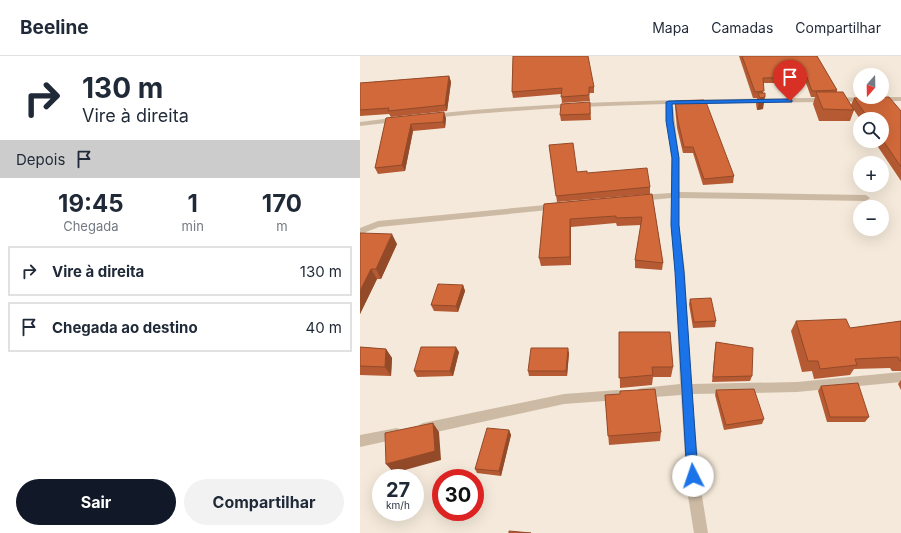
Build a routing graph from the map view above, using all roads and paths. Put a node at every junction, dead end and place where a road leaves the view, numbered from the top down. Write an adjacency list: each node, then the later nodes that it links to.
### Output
1 (901, 99): 2 (street)
2 (669, 102): 3 (street); 6 (street)
3 (423, 117)
4 (407, 119): 5 (street)
5 (360, 124)
6 (675, 195): 7 (street); 8 (street); 12 (street)
7 (866, 198)
8 (628, 200)
9 (566, 206): 10 (street)
10 (360, 234)
11 (901, 377): 12 (street)
12 (686, 389): 13 (street); 14 (street)
13 (360, 441)
14 (701, 533)

